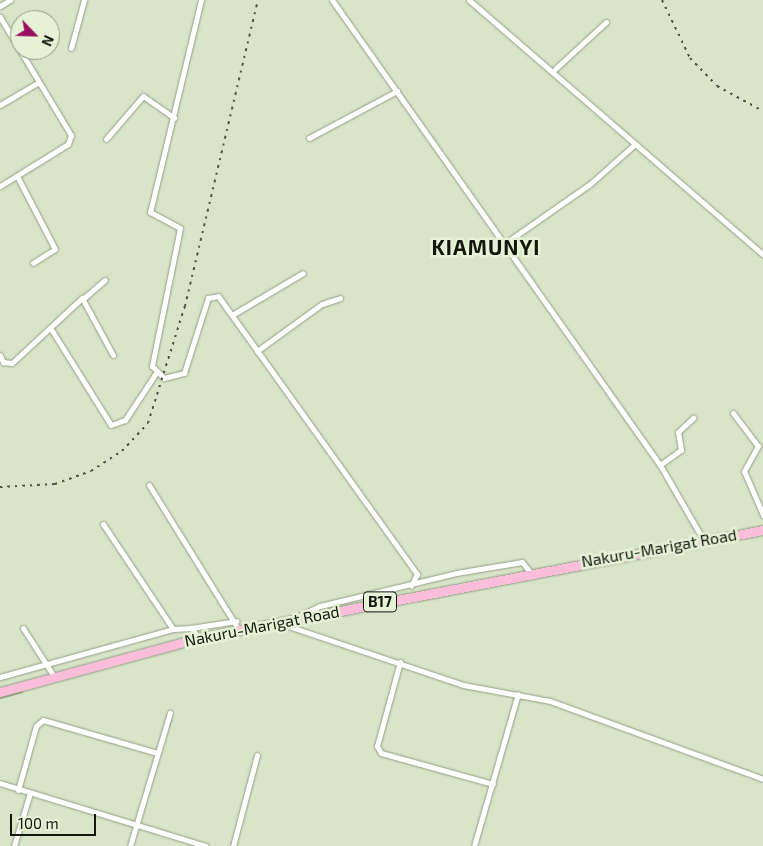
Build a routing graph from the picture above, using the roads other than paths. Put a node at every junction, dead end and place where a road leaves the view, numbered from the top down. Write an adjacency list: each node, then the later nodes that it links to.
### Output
1 (10, 0): 6 (street)
2 (84, 0): 9 (street)
3 (202, 0): 14 (street)
4 (332, 0): 12 (street)
5 (468, 0): 10 (street)
6 (0, 6)
7 (0, 17): 11 (street)
8 (606, 22): 10 (street)
9 (71, 48)
10 (554, 70): 17 (street)
11 (39, 82): 13 (street); 18 (street)
12 (397, 91): 15 (street); 20 (street)
13 (0, 105)
14 (174, 118): 16 (street); 32 (street)
15 (309, 138)
16 (106, 139)
17 (634, 145): 20 (street); 21 (street)
18 (17, 176): 19 (street); 22 (street)
19 (0, 186)
20 (504, 244): 35 (street)
21 (763, 256)
22 (33, 264)
23 (303, 273): 27 (street)
24 (105, 280): 26 (street)
25 (340, 298): 29 (street)
26 (83, 299): 28 (street); 31 (street)
27 (232, 315): 29 (street); 32 (street)
28 (51, 329): 30 (street); 32 (street)
29 (257, 351): 42 (street)
30 (0, 355)
31 (113, 355)
32 (156, 373)
33 (733, 413): 37 (street)
34 (693, 418): 35 (street)
35 (660, 465): 40 (street)
36 (149, 485): 47 (street)
37 (763, 515)
38 (103, 524): 50 (street)
39 (763, 530): 40 (main road, Nakuru-Marigat Road / B17)
40 (704, 540): 41 (main road, Nakuru-Marigat Road / B17)
41 (530, 572): 43 (street); 45 (main road, Nakuru-Marigat Road / B17)
42 (417, 574): 43 (street); 44 (street)
43 (423, 582): 44 (street)
44 (411, 586): 45 (street)
45 (290, 621): 46 (main road, Nakuru-Marigat Road / B17)
46 (280, 623): 47 (main road, Nakuru-Marigat Road / B17); 52 (street)
47 (238, 626): 49 (street); 51 (main road, Nakuru-Marigat Road / B17)
48 (22, 628): 53 (street)
49 (191, 628): 50 (street); 51 (street)
50 (173, 629): 53 (street)
51 (199, 638): 54 (main road, Nakuru-Marigat Road / B17)
52 (400, 662): 57 (street); 63 (street)
53 (47, 663): 54 (street); 55 (street)
54 (53, 675): 56 (main road, Nakuru-Marigat Road / B17)
55 (0, 677)
56 (0, 692)
57 (518, 694): 61 (street); 63 (street)
58 (170, 713): 59 (street)
59 (157, 753): 64 (street); 66 (street)
60 (257, 755): 70 (street)
61 (763, 779)
62 (0, 783): 64 (street)
63 (493, 784): 71 (street)
64 (18, 790): 65 (street)
65 (30, 793): 66 (street); 67 (street)
66 (136, 827): 68 (street); 69 (street)
67 (14, 846)
68 (130, 846)
69 (206, 846)
70 (233, 846)
71 (474, 846)

